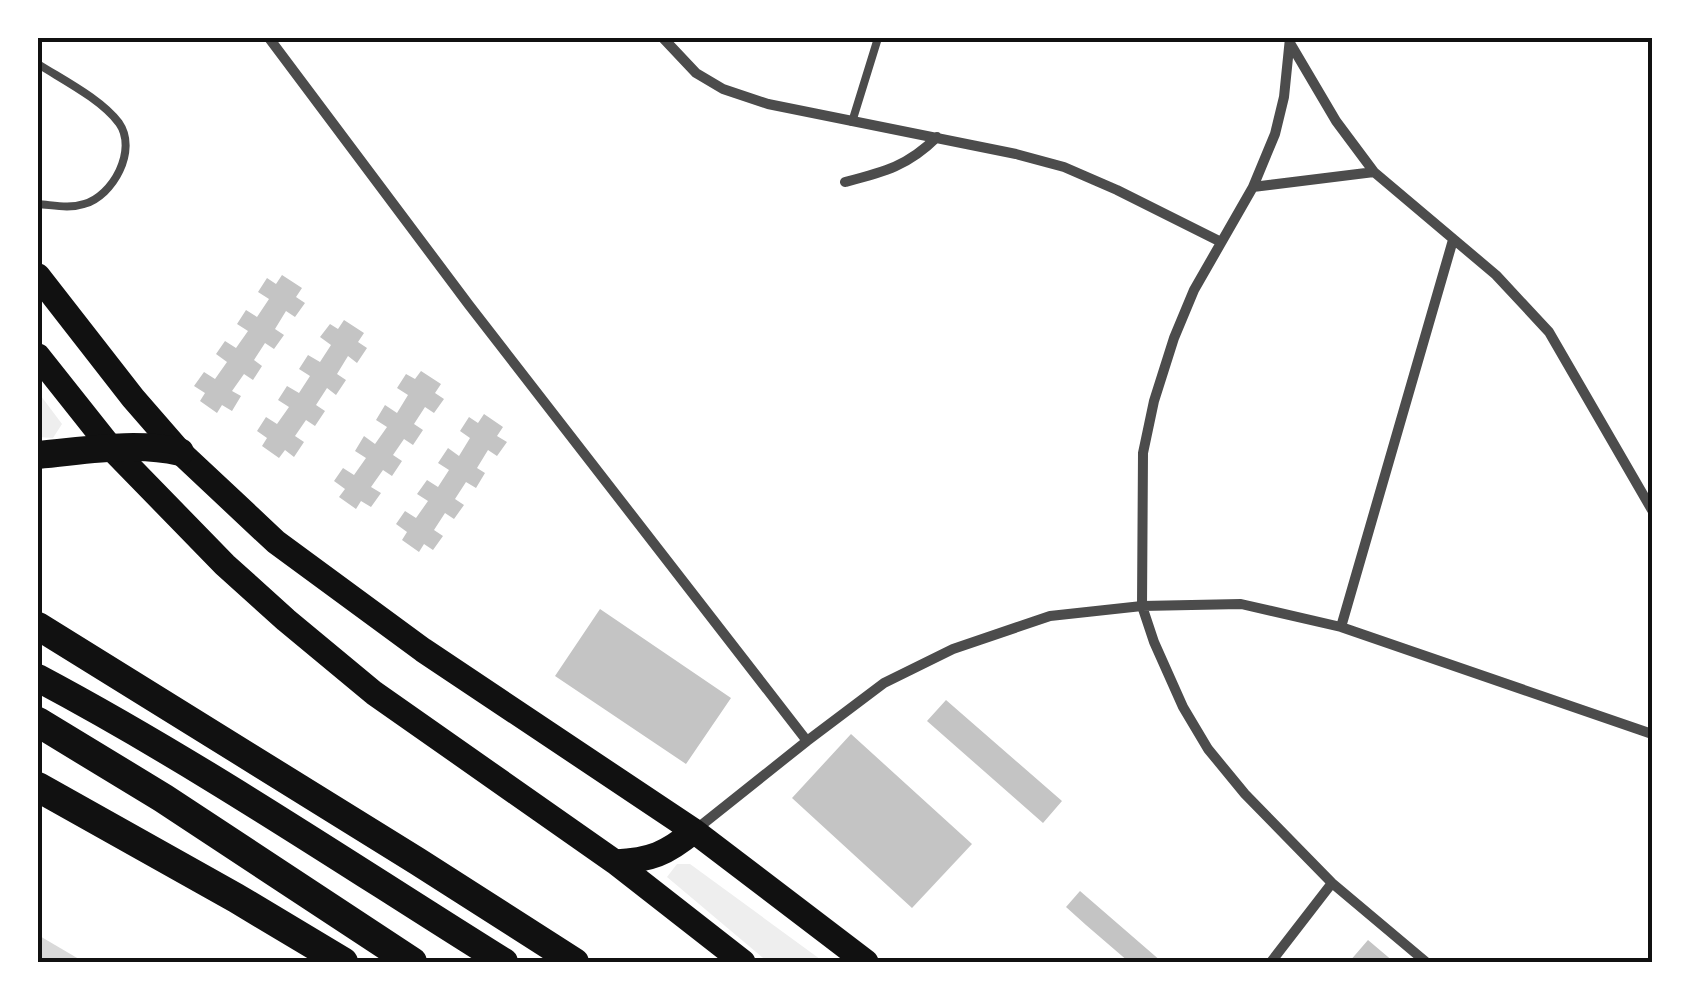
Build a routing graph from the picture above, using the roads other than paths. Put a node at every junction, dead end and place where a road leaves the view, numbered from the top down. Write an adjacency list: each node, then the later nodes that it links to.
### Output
1 (269, 38): 26 (street)
2 (663, 38): 6 (street)
3 (878, 38): 6 (lane)
4 (1290, 40): 8 (street); 10 (street)
5 (38, 64): 11 (lane)
6 (852, 122): 7 (street)
7 (937, 137): 9 (street); 13 (street)
8 (1374, 172): 10 (street); 12 (street)
9 (845, 182)
10 (1253, 187): 13 (street)
11 (38, 204)
12 (1453, 240): 19 (street); 22 (street)
13 (1220, 242): 20 (street)
14 (38, 276): 17 (main road)
15 (38, 356): 16 (main road)
16 (112, 448): 17 (highway); 18 (highway); 29 (main road)
17 (180, 452): 28 (main road)
18 (38, 455)
19 (1652, 510)
20 (1142, 606): 22 (street); 26 (street); 30 (street)
21 (38, 626): 34 (highway)
22 (1341, 627): 25 (street)
23 (38, 678): 33 (highway)
24 (38, 722): 32 (highway)
25 (1652, 734)
26 (807, 741): 28 (street)
27 (38, 787): 31 (highway)
28 (694, 831): 29 (main road); 36 (main road)
29 (615, 862): 35 (main road)
30 (1332, 883): 37 (street); 38 (street)
31 (343, 962)
32 (412, 962)
33 (504, 962)
34 (575, 962)
35 (743, 962)
36 (866, 962)
37 (1271, 962)
38 (1426, 962)

